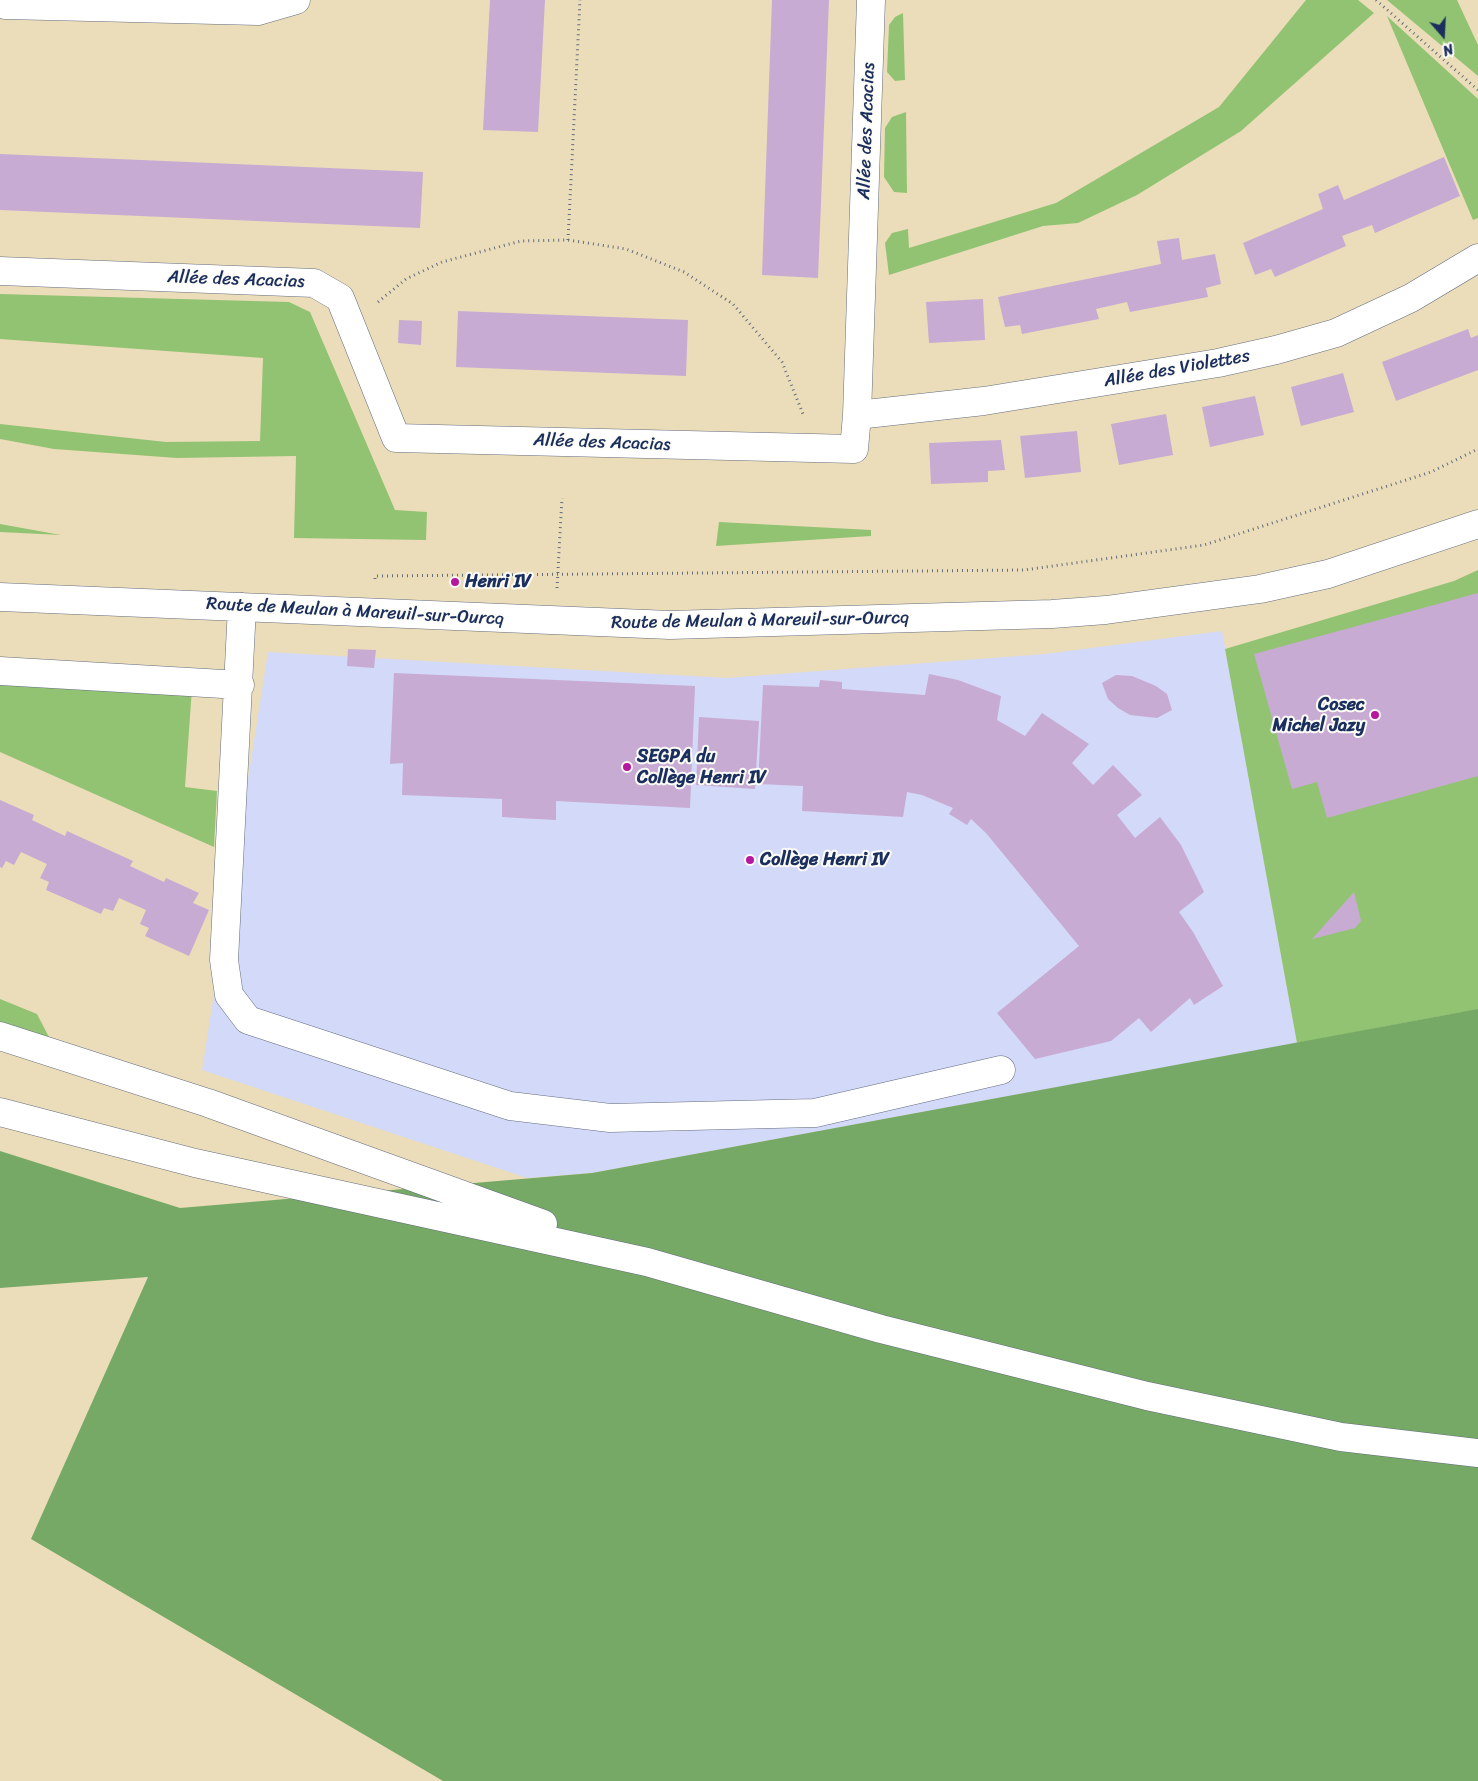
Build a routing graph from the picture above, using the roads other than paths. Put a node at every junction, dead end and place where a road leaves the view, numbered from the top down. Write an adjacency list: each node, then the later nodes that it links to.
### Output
1 (296, 0): 3 (street)
2 (871, 0): 6 (street, Allée des Acacias)
3 (0, 1)
4 (1478, 258): 6 (street, Allée des Violettes)
5 (0, 272): 6 (street, Allée des Acacias)
6 (857, 415)
7 (1478, 524): 9 (street, Route de Meulan à Mareuil-sur-Ourcq)
8 (0, 597): 9 (street, Route de Meulan à Mareuil-sur-Ourcq)
9 (242, 607): 11 (street)
10 (0, 671): 11 (street)
11 (240, 686): 13 (street)
12 (0, 1036): 15 (street)
13 (1002, 1070)
14 (0, 1112): 15 (street)
15 (647, 1262): 16 (street)
16 (1478, 1453)

